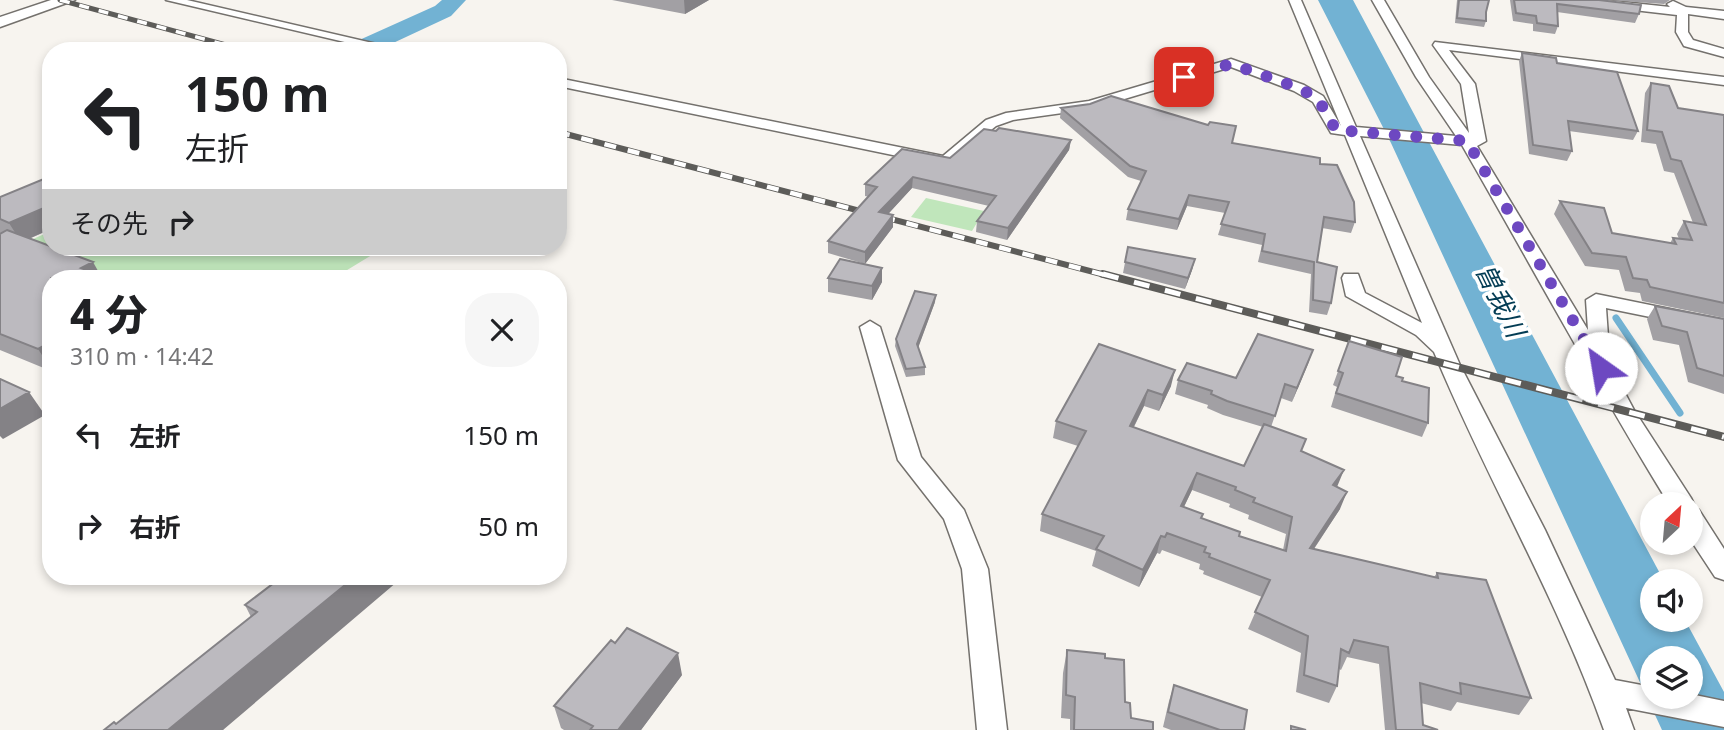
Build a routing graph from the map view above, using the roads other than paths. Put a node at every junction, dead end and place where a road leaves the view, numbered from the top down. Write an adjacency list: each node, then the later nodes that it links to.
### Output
1 (67, 0): 9 (main road)
2 (172, 0): 10 (street)
3 (1294, 0): 14 (street)
4 (1378, 0): 15 (street)
5 (1573, 0): 7 (street)
6 (1670, 0): 7 (street)
7 (1683, 11): 8 (street); 11 (street)
8 (1724, 15)
9 (0, 22)
10 (363, 42)
11 (1724, 53)
12 (1724, 80): 15 (street)
13 (567, 84): 14 (street)
14 (1357, 133): 15 (street); 19 (street)
15 (1463, 141): 20 (street)
16 (1351, 278): 19 (street)
17 (1724, 326): 20 (street)
18 (870, 327): 26 (street)
19 (1447, 353): 24 (street)
20 (1601, 368): 21 (street)
21 (1674, 492)
22 (1703, 537): 23 (street)
23 (1724, 570)
24 (1605, 691): 25 (street); 27 (street)
25 (1724, 714)
26 (992, 730)
27 (1619, 730)

